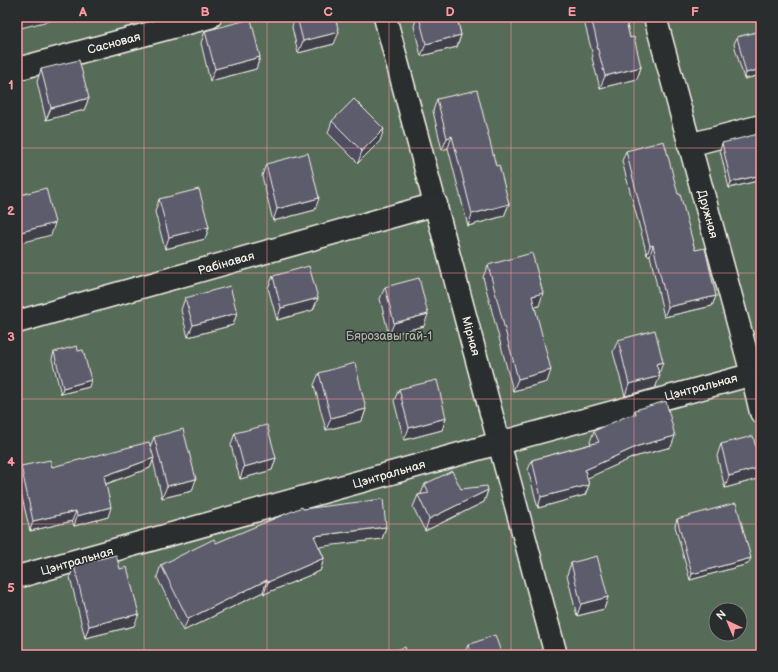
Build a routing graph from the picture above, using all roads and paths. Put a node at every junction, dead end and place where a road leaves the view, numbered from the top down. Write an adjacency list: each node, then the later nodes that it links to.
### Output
1 (210, 17): 4 (street, Сасновая)
2 (385, 17): 7 (street, Мірная)
3 (655, 17): 6 (street, Дружная)
4 (17, 69)
5 (761, 126): 6 (street)
6 (689, 145): 9 (street, Дружная)
7 (436, 204): 8 (street, Рабінавая); 11 (street, Мірная)
8 (17, 322)
9 (756, 373): 10 (street, Дружная); 11 (street, Цэнтральная)
10 (761, 412)
11 (499, 443): 12 (street, Цэнтральная); 13 (street, Мірная)
12 (17, 577)
13 (556, 655)

